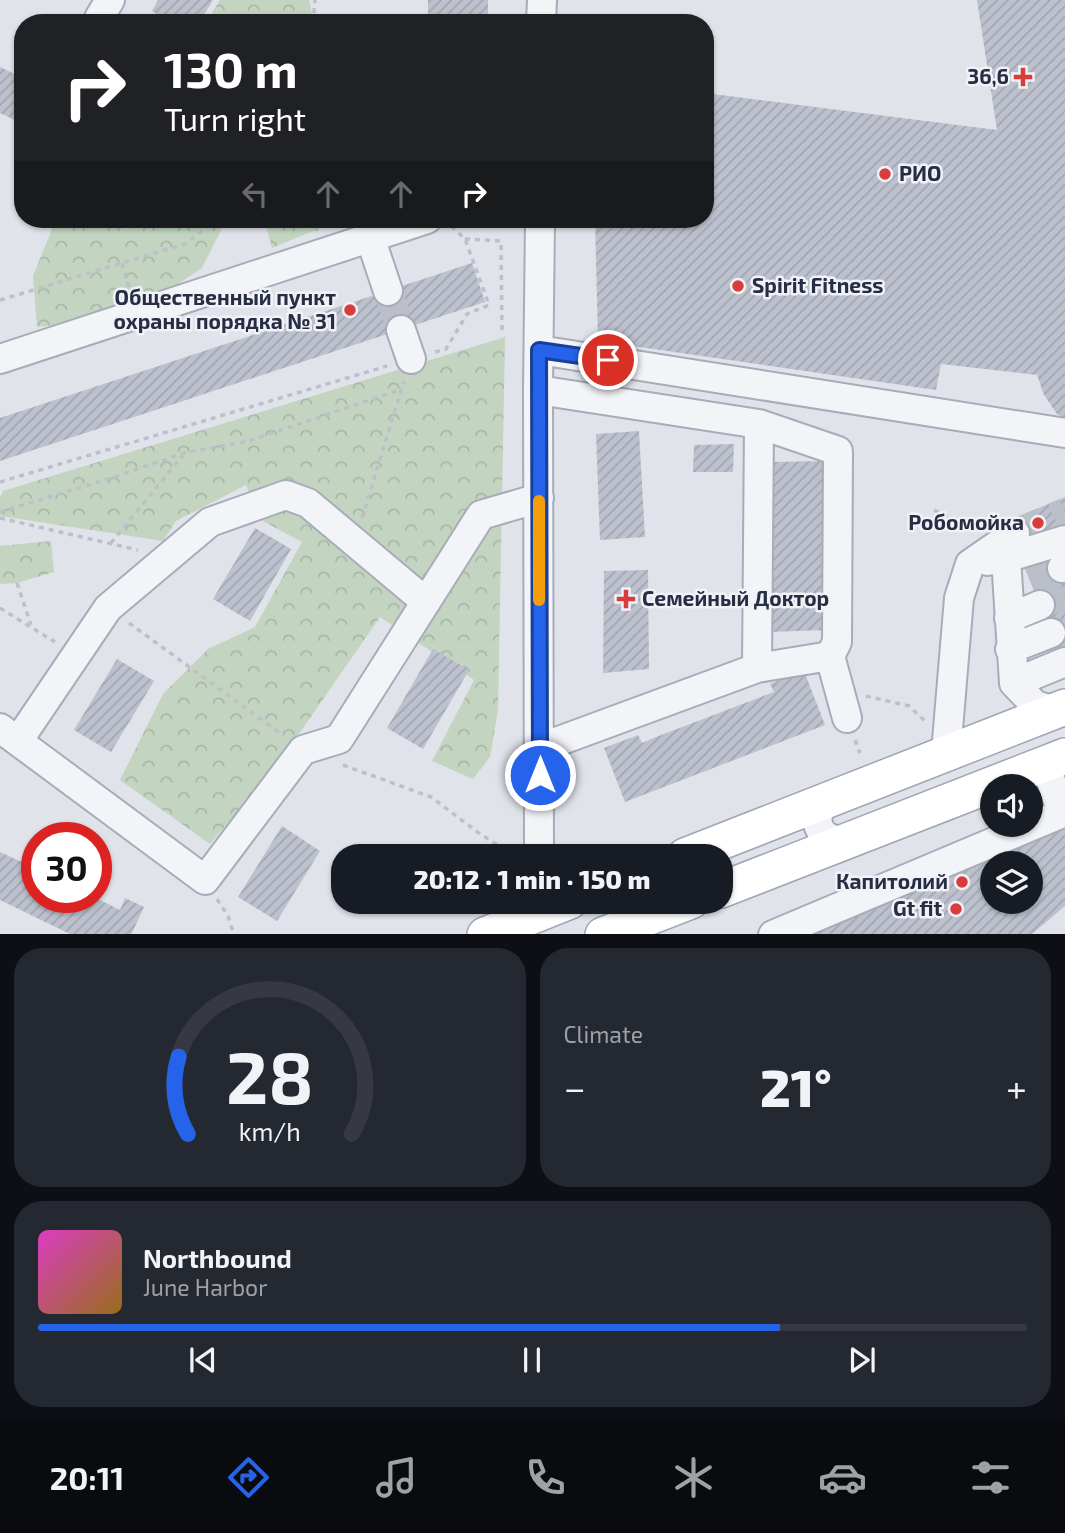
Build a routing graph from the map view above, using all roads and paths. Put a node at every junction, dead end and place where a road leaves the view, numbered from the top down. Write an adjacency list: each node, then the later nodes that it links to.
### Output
1 (206, 228): 9 (path)
2 (317, 228): 6 (path)
3 (398, 228): 7 (street)
4 (453, 228): 8 (path)
5 (540, 228): 15 (street)
6 (318, 232)
7 (370, 237): 10 (street); 16 (street)
8 (465, 239): 14 (path); 17 (path)
9 (122, 263): 11 (path); 12 (path)
10 (388, 290)
11 (131, 295)
12 (0, 300)
13 (401, 330): 17 (street)
14 (502, 331)
15 (539, 350): 19 (street); 21 (street)
16 (0, 359)
17 (411, 359): 18 (path); 23 (path)
18 (401, 389): 22 (path); 29 (path)
19 (538, 390): 20 (street); 24 (street)
20 (759, 424): 42 (street); 44 (street)
21 (1065, 433)
22 (184, 453): 26 (path); 30 (path)
23 (0, 482)
24 (539, 498): 35 (street); 52 (street)
25 (934, 510): 28 (path)
26 (0, 512)
27 (0, 518): 30 (path)
28 (978, 533)
29 (354, 542): 33 (street); 35 (street)
30 (111, 543): 33 (path)
31 (1010, 545): 32 (street); 40 (street); 51 (street)
32 (1064, 553)
33 (168, 557): 37 (street)
34 (17, 583): 38 (path)
35 (426, 602): 50 (street)
36 (0, 608): 38 (path)
37 (108, 608): 41 (street); 49 (path)
38 (32, 627): 41 (path)
39 (1051, 633): 40 (street)
40 (1010, 649): 45 (street)
41 (75, 655): 50 (street)
42 (830, 656): 44 (street); 46 (street)
43 (1065, 662): 45 (street)
44 (757, 668): 52 (street)
45 (1014, 683): 47 (street)
46 (838, 689): 48 (street); 51 (path)
47 (1060, 709): 51 (main road)
48 (848, 718)
49 (264, 721)
50 (9, 734)
51 (939, 740): 55 (main road)
52 (540, 748): 59 (street)
53 (1057, 762): 56 (street); 57 (main road)
54 (341, 764): 58 (path)
55 (831, 798): 57 (street); 60 (main road)
56 (1064, 813): 68 (street)
57 (848, 840): 61 (main road)
58 (496, 844)
59 (540, 844)
60 (715, 844)
61 (733, 885)
62 (543, 914): 66 (main road)
63 (656, 914): 67 (main road)
64 (228, 916): 65 (path)
65 (234, 934)
66 (485, 934)
67 (603, 934)
68 (773, 934)

